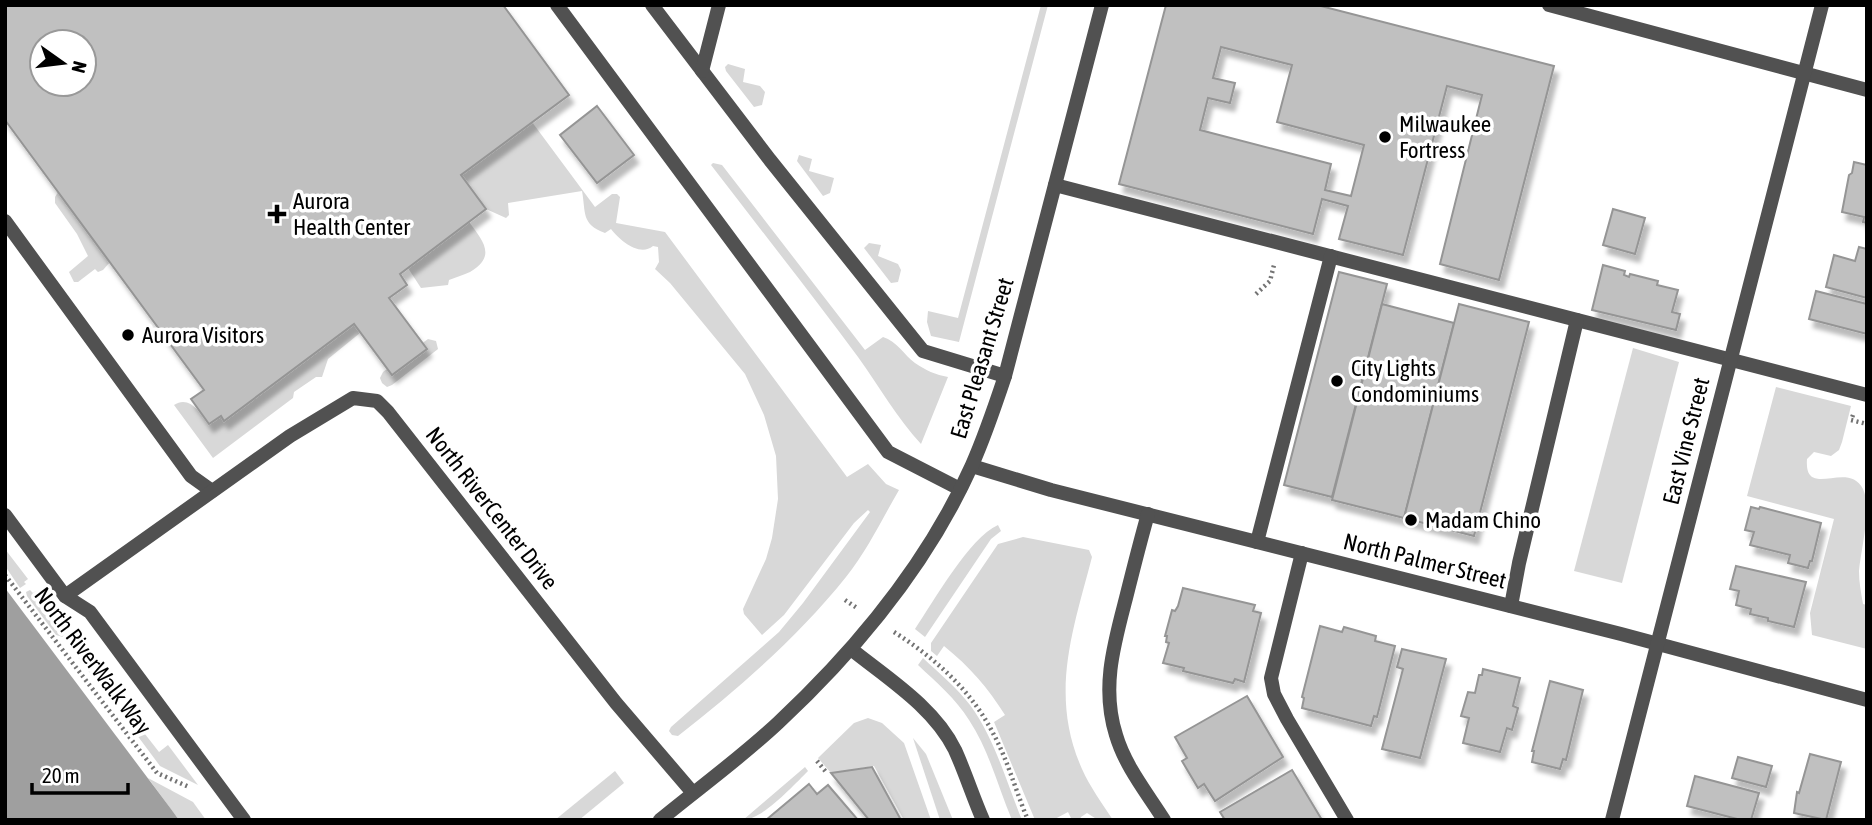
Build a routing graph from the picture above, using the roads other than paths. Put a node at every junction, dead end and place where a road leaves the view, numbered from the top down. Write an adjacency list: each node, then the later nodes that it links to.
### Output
1 (557, 5): 19 (street)
2 (652, 5): 7 (street)
3 (719, 5): 7 (street)
4 (1102, 5): 10 (street, East Pleasant Street)
5 (1549, 5): 8 (street)
6 (1822, 5): 8 (street, East Vine Street)
7 (702, 71): 16 (street)
8 (1804, 74): 9 (street); 15 (street, East Vine Street)
9 (1867, 90)
10 (1055, 186): 13 (street); 16 (street, East Pleasant Street)
11 (5, 221): 12 (street)
12 (10, 237): 20 (street)
13 (1331, 256): 14 (street); 23 (street)
14 (1577, 320): 15 (street); 26 (street)
15 (1730, 359): 17 (street); 27 (street, East Vine Street)
16 (1005, 376): 18 (street, East Pleasant Street)
17 (1867, 395)
18 (972, 466): 19 (street, East Pleasant Street); 22 (street, North Palmer Street)
19 (960, 489): 28 (street, East Pleasant Street)
20 (212, 491): 25 (street, North RiverCenter Drive); 30 (street, North RiverCenter Drive)
21 (5, 514): 25 (street)
22 (1148, 514): 23 (street, North Palmer Street); 34 (street)
23 (1257, 542): 24 (street, North Palmer Street)
24 (1303, 553): 26 (street, North Palmer Street); 35 (street)
25 (65, 596): 31 (street)
26 (1511, 606): 27 (street, North Palmer Street)
27 (1657, 643): 29 (street, North Palmer Street); 36 (street, East Vine Street)
28 (850, 649): 30 (street, East Pleasant Street); 33 (street)
29 (1867, 700)
30 (692, 793): 32 (street, East Pleasant Street)
31 (244, 820)
32 (660, 820)
33 (983, 820)
34 (1164, 820)
35 (1347, 820)
36 (1612, 820)

